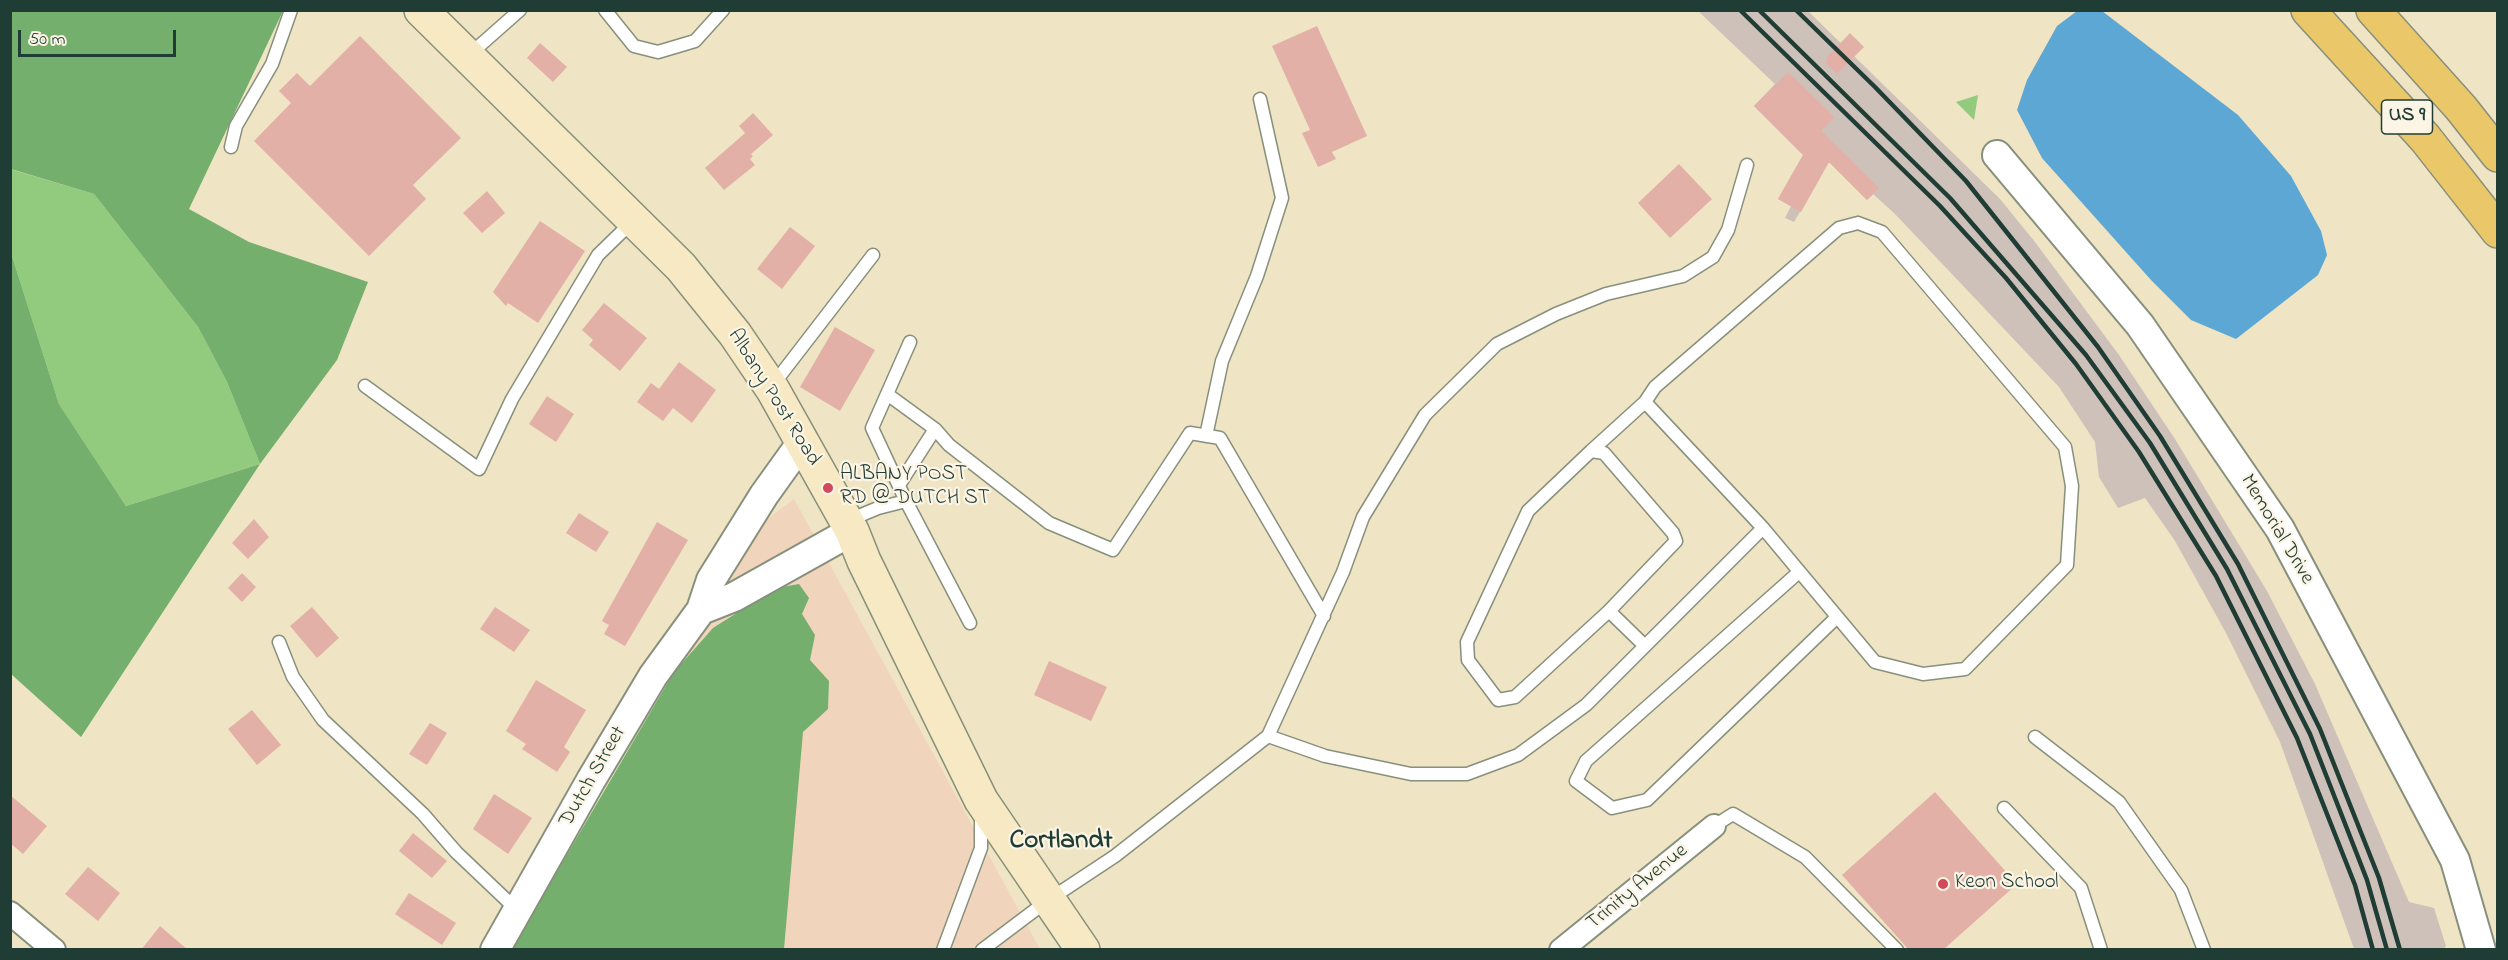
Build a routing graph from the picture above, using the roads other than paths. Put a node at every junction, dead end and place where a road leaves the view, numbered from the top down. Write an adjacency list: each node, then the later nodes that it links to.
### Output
1 (291, 10): 10 (lane)
2 (421, 10): 8 (main road, Albany Post Road)
3 (520, 10): 8 (lane)
4 (605, 10): 5 (lane)
5 (723, 10)
6 (2308, 10): 15 (highway, US 9)
7 (2373, 10): 12 (highway, US 9)
8 (468, 56): 14 (main road, Albany Post Road)
9 (1260, 99): 23 (lane)
10 (231, 147)
11 (1996, 155): 55 (street, Memorial Drive)
12 (2498, 155)
13 (1747, 165): 33 (lane)
14 (634, 220): 18 (lane); 19 (main road, Albany Post Road)
15 (2498, 231)
16 (873, 255): 19 (lane)
17 (910, 342): 20 (lane)
18 (365, 386)
19 (771, 387): 24 (main road, Albany Post Road)
20 (887, 394): 22 (lane); 26 (lane)
21 (1645, 402): 25 (lane); 29 (lane); 34 (lane)
22 (935, 429): 23 (lane); 26 (lane)
23 (1206, 436): 33 (lane)
24 (802, 442): 28 (main road, Albany Post Road); 31 (street)
25 (1592, 452): 32 (lane); 32 (lane)
26 (899, 485): 27 (lane)
27 (906, 501): 28 (lane); 35 (lane)
28 (849, 526): 31 (street); 40 (main road, Albany Post Road)
29 (1763, 528): 30 (lane); 37 (lane)
30 (1799, 572): 34 (lane); 34 (lane)
31 (701, 610): 44 (street, Dutch Street)
32 (1609, 610): 37 (lane)
33 (1324, 616): 38 (lane)
34 (1838, 617)
35 (970, 623)
36 (279, 642): 44 (lane)
37 (1645, 646): 38 (lane)
38 (1268, 736): 43 (lane)
39 (2035, 737): 54 (lane)
40 (981, 800): 43 (main road, Albany Post Road); 48 (lane)
41 (2004, 808): 53 (lane)
42 (1714, 826): 51 (street, Trinity Avenue); 52 (lane)
43 (1047, 901): 49 (lane); 50 (main road, Albany Post Road)
44 (517, 910): 47 (street, Dutch Street)
45 (10, 913): 46 (street)
46 (54, 950)
47 (495, 950)
48 (943, 950)
49 (982, 950)
50 (1083, 950)
51 (1561, 950)
52 (1897, 950)
53 (2101, 950)
54 (2204, 950)
55 (2481, 950)

